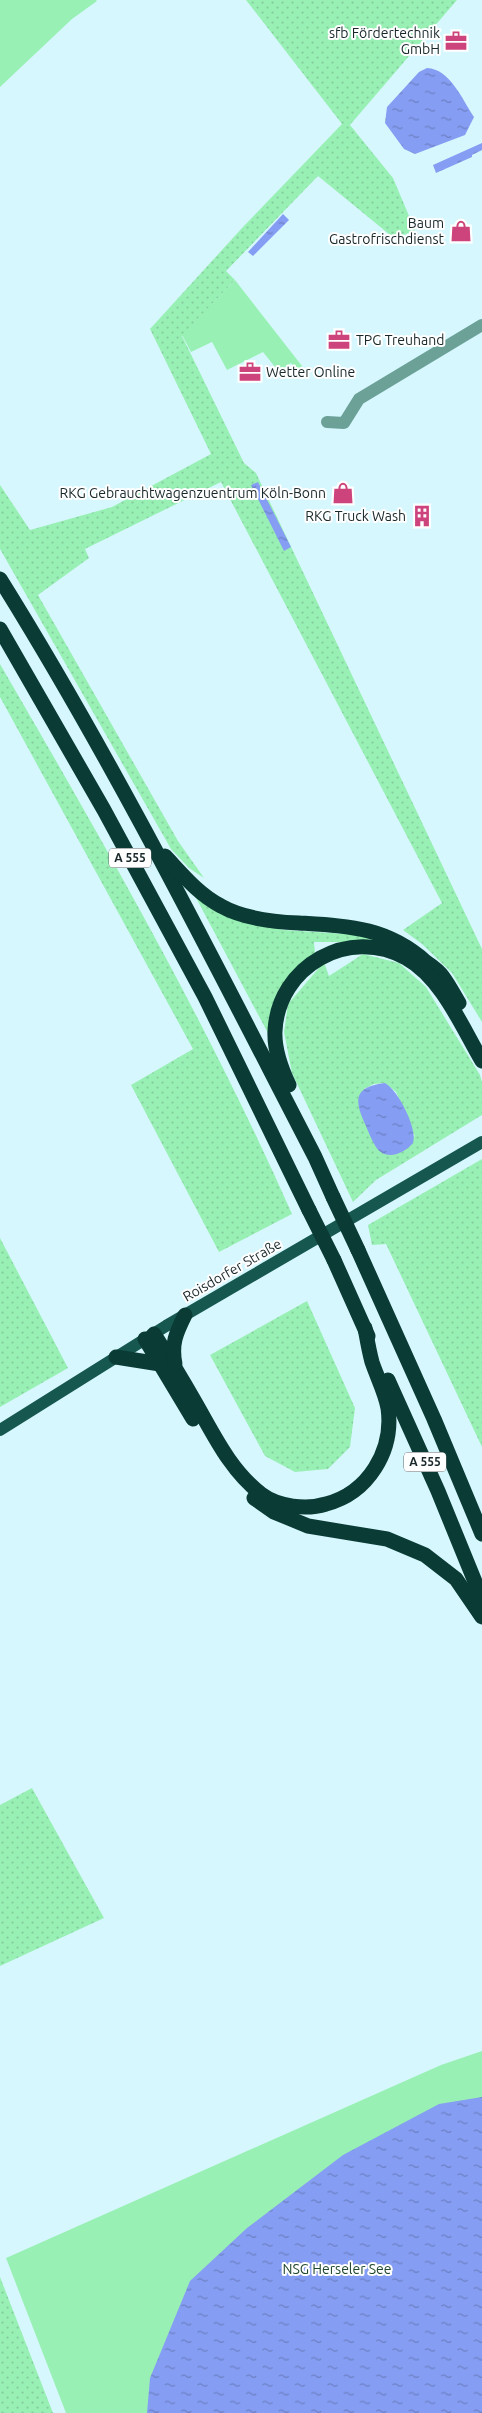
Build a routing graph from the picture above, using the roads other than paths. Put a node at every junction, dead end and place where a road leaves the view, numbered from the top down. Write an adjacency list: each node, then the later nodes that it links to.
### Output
1 (482, 325): 2 (street)
2 (327, 422)
3 (0, 578): 5 (highway, A 555)
4 (0, 629): 11 (highway, A 555, bridge)
5 (152, 842): 6 (highway); 9 (highway, A 555)
6 (482, 1040)
7 (482, 1061): 9 (highway)
8 (482, 1142): 10 (main road, Roisdorfer Straße)
9 (315, 1157): 17 (highway, A 555, bridge)
10 (185, 1315): 12 (main road, Roisdorfer Straße); 15 (highway)
11 (365, 1328): 15 (highway); 18 (highway, A 555)
12 (149, 1336): 13 (main road, Roisdorfer Straße); 14 (highway); 15 (highway)
13 (116, 1357): 14 (highway); 16 (main road, Roisdorfer Straße)
14 (160, 1364): 19 (highway)
15 (176, 1368)
16 (0, 1430)
17 (482, 1534)
18 (482, 1598)
19 (482, 1617)

